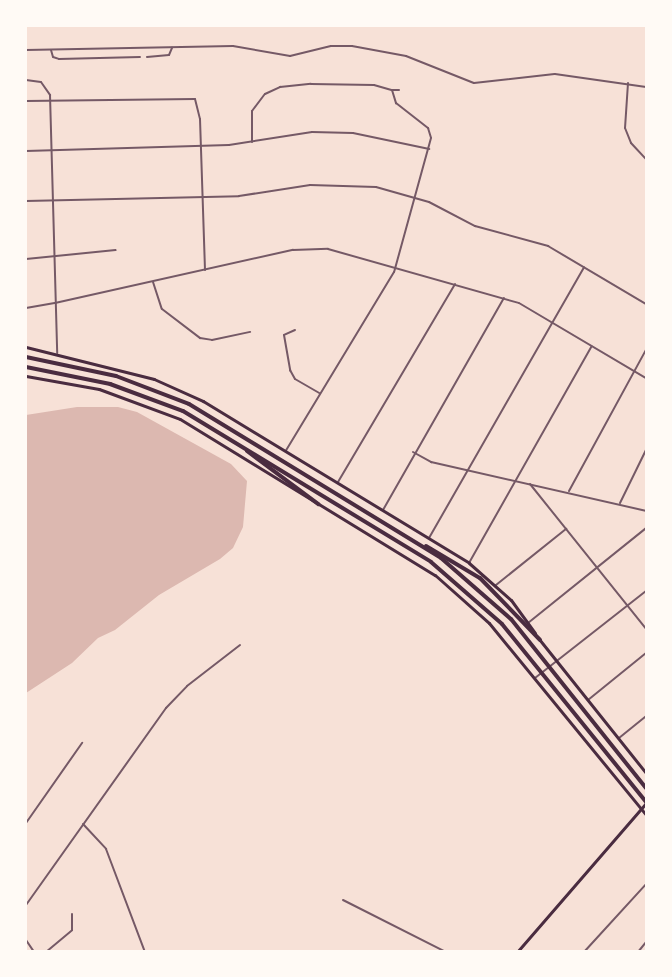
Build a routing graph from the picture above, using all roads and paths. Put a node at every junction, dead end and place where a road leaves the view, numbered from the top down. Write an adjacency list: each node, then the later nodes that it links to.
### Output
1 (172, 48): 2 (street); 5 (street); 7 (street)
2 (51, 50): 3 (street); 4 (street)
3 (26, 51)
4 (140, 57)
5 (147, 57)
6 (26, 80): 12 (street)
7 (628, 83): 8 (street); 18 (street)
8 (646, 87)
9 (392, 90): 10 (street); 13 (street); 15 (street)
10 (399, 90)
11 (26, 101): 12 (street)
12 (50, 101): 14 (street); 16 (street)
13 (252, 142): 14 (street); 15 (street)
14 (201, 147): 16 (street); 20 (street)
15 (429, 149): 19 (street)
16 (51, 150): 17 (street); 22 (street)
17 (26, 151)
18 (646, 159)
19 (415, 197): 20 (street); 26 (street); 27 (street)
20 (202, 198): 22 (street); 28 (street)
21 (26, 201): 22 (street)
22 (52, 201): 24 (street)
23 (116, 250): 24 (street)
24 (54, 254): 25 (street); 32 (street)
25 (26, 259)
26 (395, 267): 28 (street); 30 (street); 47 (street)
27 (584, 267): 33 (street); 35 (street)
28 (205, 270): 29 (street)
29 (153, 282): 32 (street); 37 (street)
30 (455, 284): 31 (street); 54 (street)
31 (504, 298): 35 (street); 51 (street)
32 (55, 303): 34 (street); 41 (street)
33 (646, 304)
34 (26, 308)
35 (552, 321): 38 (street); 52 (street)
36 (295, 330): 47 (street)
37 (250, 332)
38 (593, 346): 44 (street); 53 (street)
39 (26, 347): 41 (main road)
40 (646, 350): 44 (street)
41 (57, 353): 49 (main road)
42 (26, 357): 64 (highway)
43 (26, 367): 48 (highway)
44 (635, 371): 46 (street); 56 (street)
45 (26, 376): 58 (main road)
46 (646, 378)
47 (319, 393): 49 (street)
48 (245, 448): 58 (highway); 83 (highway)
49 (286, 450): 54 (main road)
50 (646, 450): 57 (street)
51 (413, 452): 52 (street); 59 (street)
52 (469, 472): 53 (street); 63 (street)
53 (518, 481): 55 (street); 65 (street)
54 (338, 482): 59 (main road)
55 (530, 483): 56 (street); 62 (street)
56 (569, 491): 57 (street)
57 (620, 503): 60 (street)
58 (318, 504): 76 (main road)
59 (384, 510): 63 (main road)
60 (646, 511)
61 (646, 528): 66 (street)
62 (566, 529): 66 (street); 67 (street)
63 (429, 538): 65 (main road)
64 (422, 544): 72 (highway); 82 (highway)
65 (469, 563): 67 (main road)
66 (597, 566): 69 (street); 70 (street)
67 (496, 585): 70 (main road)
68 (646, 591): 69 (street)
69 (628, 605): 71 (street); 75 (street)
70 (528, 623): 72 (main road)
71 (646, 629)
72 (540, 640): 75 (main road)
73 (240, 645): 87 (street)
74 (646, 653): 77 (street)
75 (555, 662): 76 (street); 77 (main road)
76 (536, 678): 84 (main road)
77 (588, 700): 79 (main road)
78 (646, 716): 79 (street)
79 (619, 738): 81 (main road)
80 (82, 743): 86 (street)
81 (646, 773)
82 (646, 788)
83 (646, 802): 84 (main road)
84 (643, 809): 85 (main road); 98 (main road)
85 (646, 815)
86 (26, 823)
87 (83, 824): 90 (street); 96 (street)
88 (646, 884): 99 (street)
89 (343, 900): 97 (street)
90 (26, 905)
91 (72, 914): 95 (street)
92 (26, 940): 94 (street)
93 (646, 942): 100 (street)
94 (34, 951)
95 (46, 951)
96 (146, 951)
97 (446, 951)
98 (517, 951)
99 (584, 951)
100 (638, 951)

